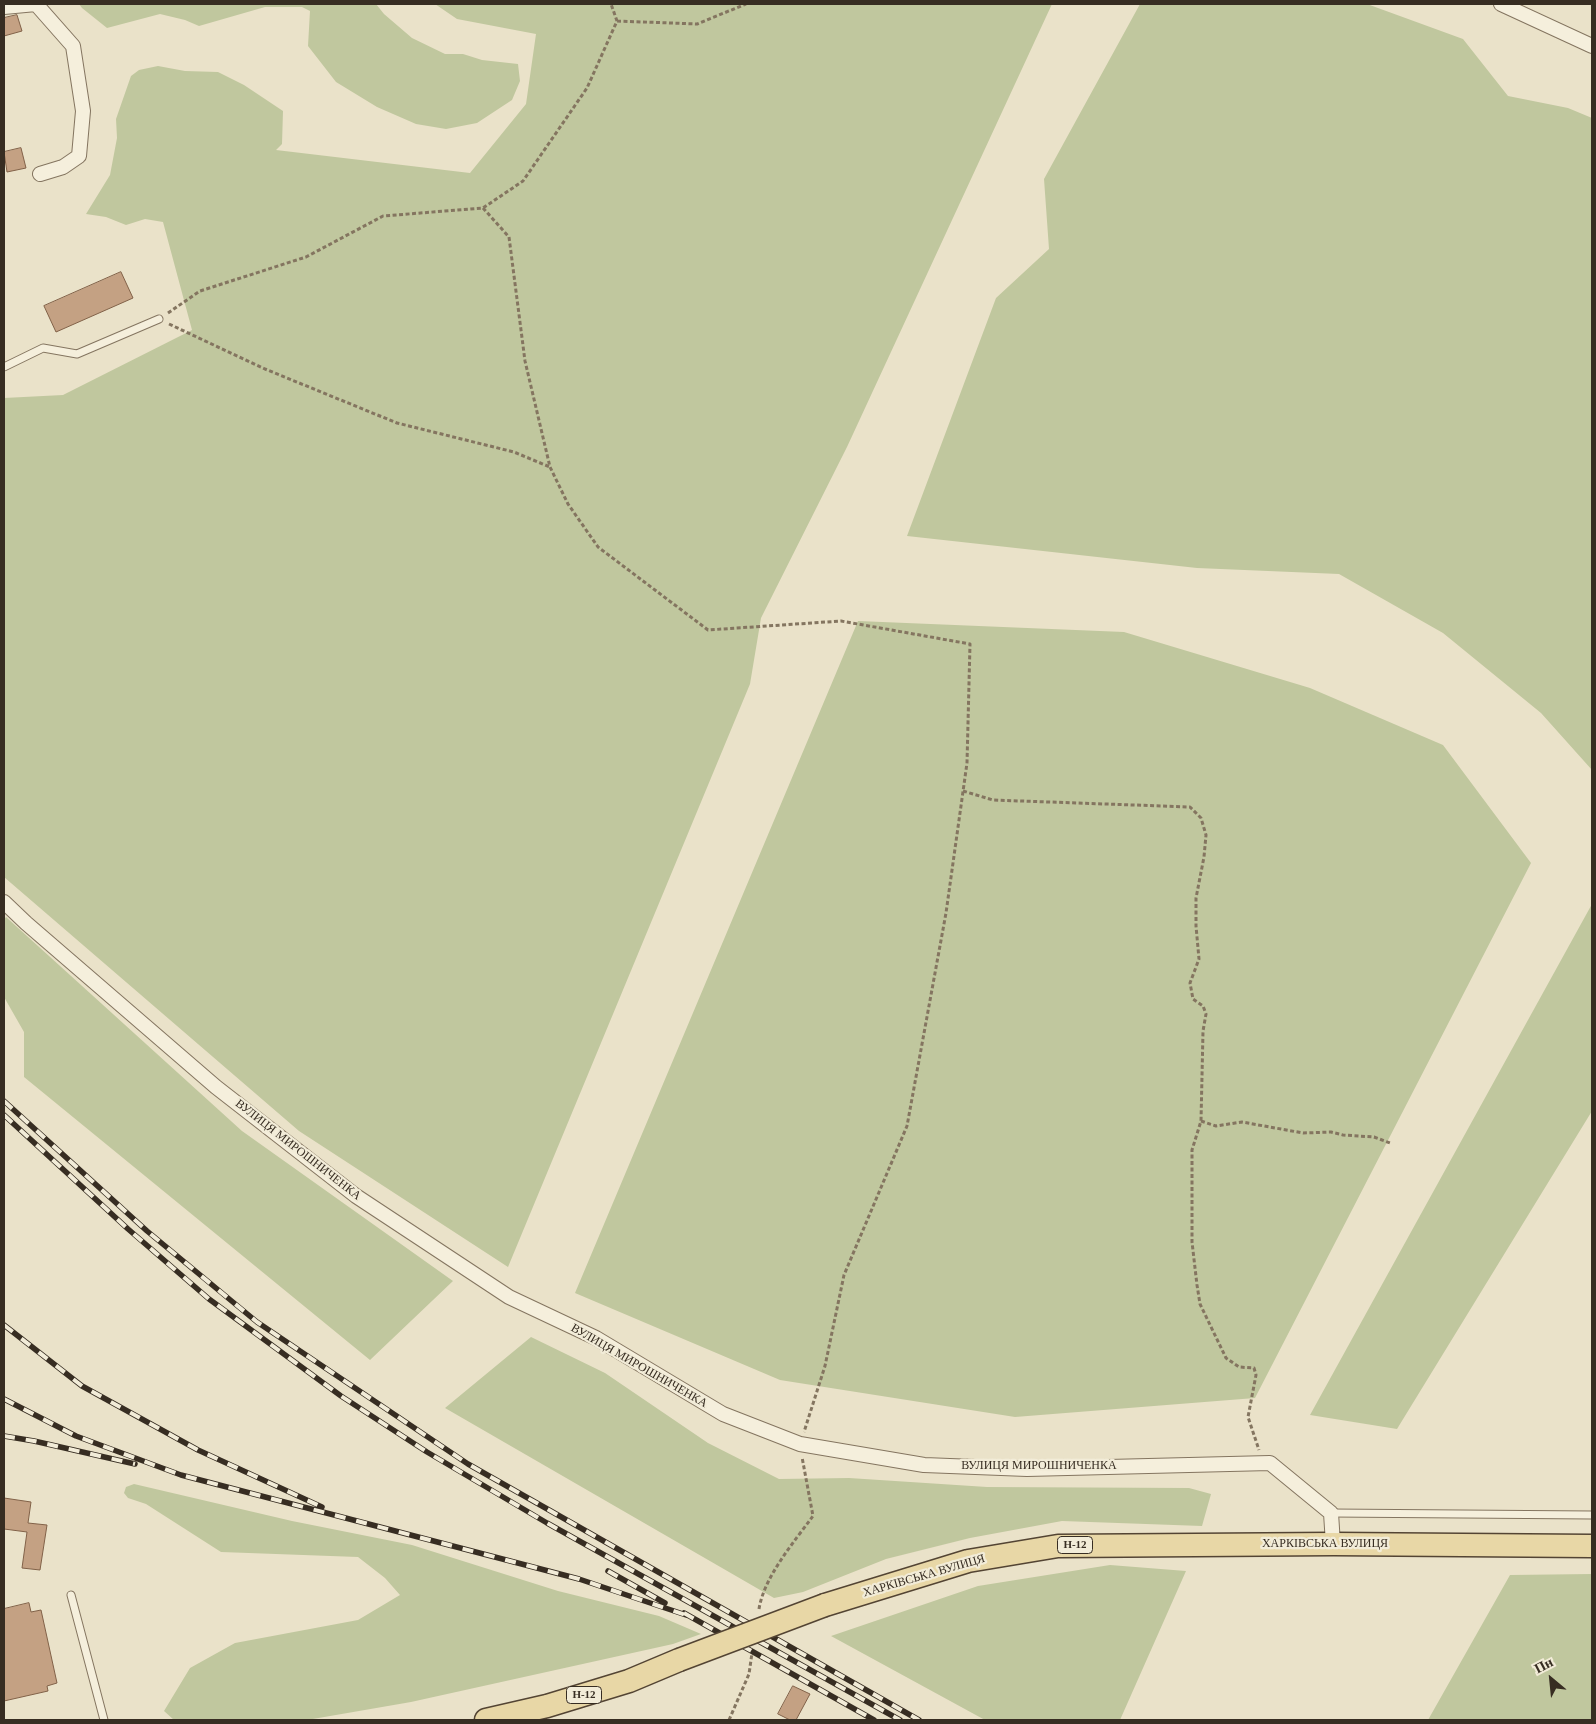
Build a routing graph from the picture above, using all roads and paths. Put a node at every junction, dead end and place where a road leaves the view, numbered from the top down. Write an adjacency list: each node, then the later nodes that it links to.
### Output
1 (611, 4): 5 (path)
2 (746, 4): 5 (path)
3 (1502, 4): 6 (street)
4 (4, 8): 7 (street)
5 (617, 21): 8 (path)
6 (1592, 46)
7 (40, 174)
8 (484, 208): 9 (path); 11 (path)
9 (159, 319): 10 (lane); 11 (path)
10 (4, 367)
11 (550, 467): 12 (path)
12 (963, 791): 14 (path); 16 (path)
13 (4, 902): 16 (street, ВУЛИЦЯ МИРОШНИЧЕНКА)
14 (1201, 1121): 15 (path); 17 (path)
15 (1390, 1143)
16 (800, 1444): 17 (street, ВУЛИЦЯ МИРОШНИЧЕНКА); 23 (path)
17 (1260, 1464): 18 (street, ВУЛИЦЯ МИРОШНИЧЕНКА)
18 (1331, 1513): 19 (lane); 20 (street)
19 (1592, 1515)
20 (1333, 1544): 21 (main road, ХАРКІВСЬКА ВУЛИЦЯ / Н-12); 26 (main road, ХАРКІВСЬКА ВУЛИЦЯ / Н-12, bridge)
21 (1592, 1546)
22 (71, 1595): 25 (lane)
23 (759, 1610)
24 (754, 1646): 27 (path)
25 (104, 1720)
26 (486, 1720)
27 (728, 1720)

